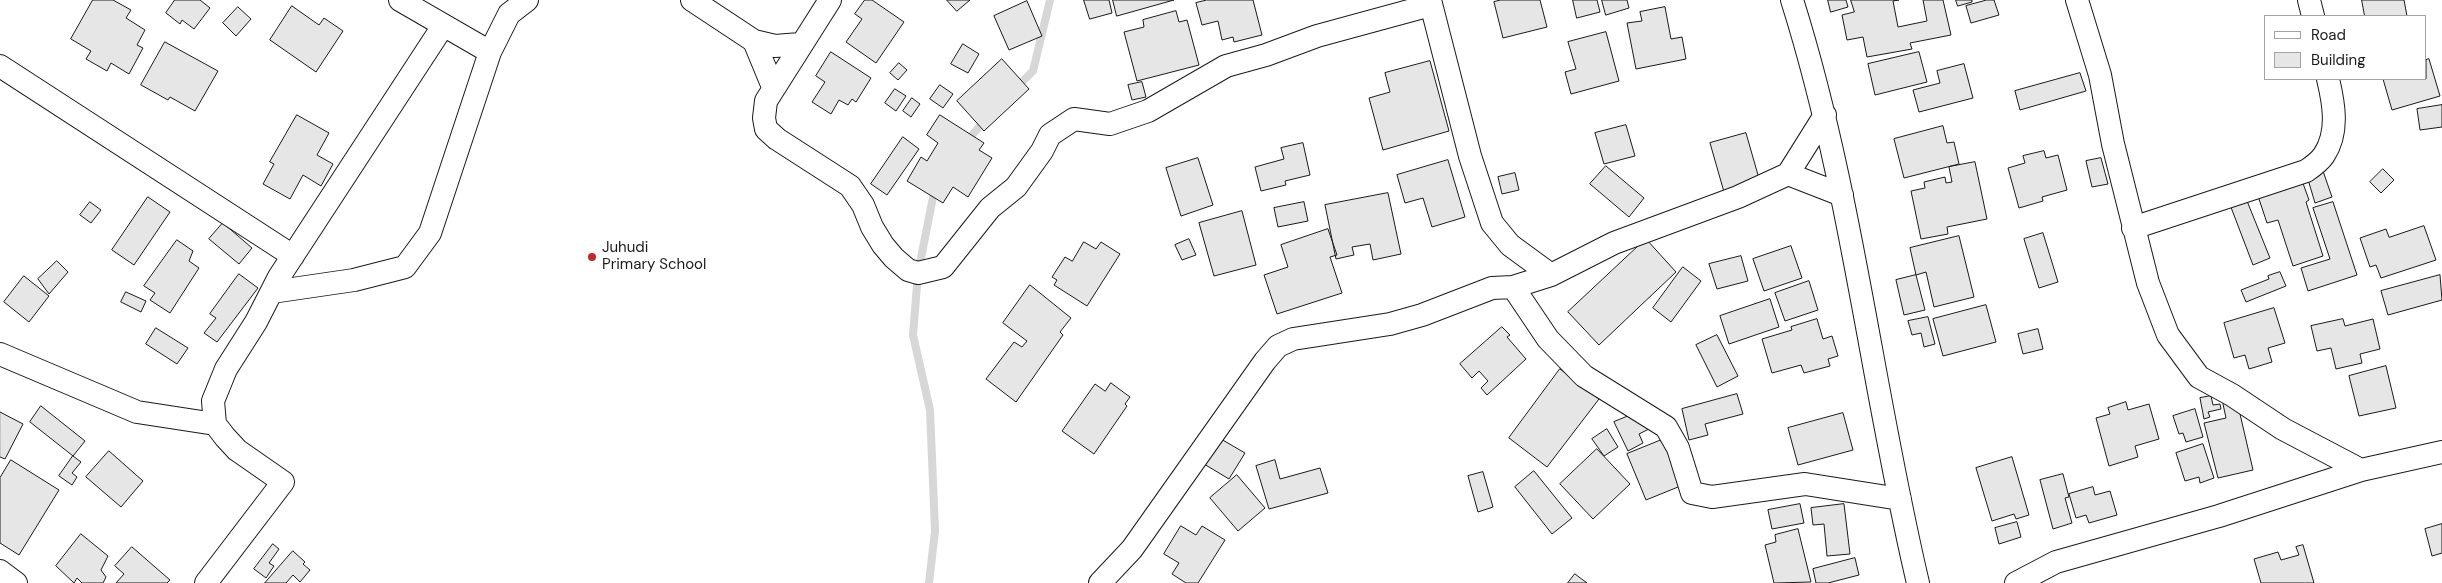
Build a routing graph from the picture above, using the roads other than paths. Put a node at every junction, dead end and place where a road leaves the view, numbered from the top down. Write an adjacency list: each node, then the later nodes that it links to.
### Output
1 (400, 0): 10 (street)
2 (527, 0): 13 (street)
3 (692, 0): 11 (street)
4 (830, 0): 12 (street)
5 (1792, 0): 17 (street)
6 (2078, 0): 20 (street)
7 (2309, 0): 9 (street)
8 (1430, 3): 16 (street); 22 (street)
9 (2313, 15)
10 (443, 26): 13 (street); 21 (street)
11 (754, 41): 12 (street); 16 (street)
12 (800, 44): 16 (street)
13 (490, 52): 24 (street)
14 (0, 66): 21 (street)
15 (2328, 80): 20 (street)
16 (773, 87)
17 (1825, 115): 18 (street); 19 (street)
18 (1788, 174): 19 (street); 22 (street)
19 (1842, 196): 29 (street)
20 (2133, 228): 28 (street)
21 (293, 256): 24 (street)
22 (1551, 275): 23 (street)
23 (1513, 287): 29 (street); 33 (street)
24 (272, 292): 26 (street)
25 (0, 354): 26 (street)
26 (215, 424): 32 (street)
27 (2442, 452): 28 (street)
28 (2361, 470): 35 (street)
29 (1900, 499): 34 (street)
30 (0, 571): 31 (street)
31 (16, 583)
32 (206, 583)
33 (1100, 583)
34 (1918, 583)
35 (2016, 583)

